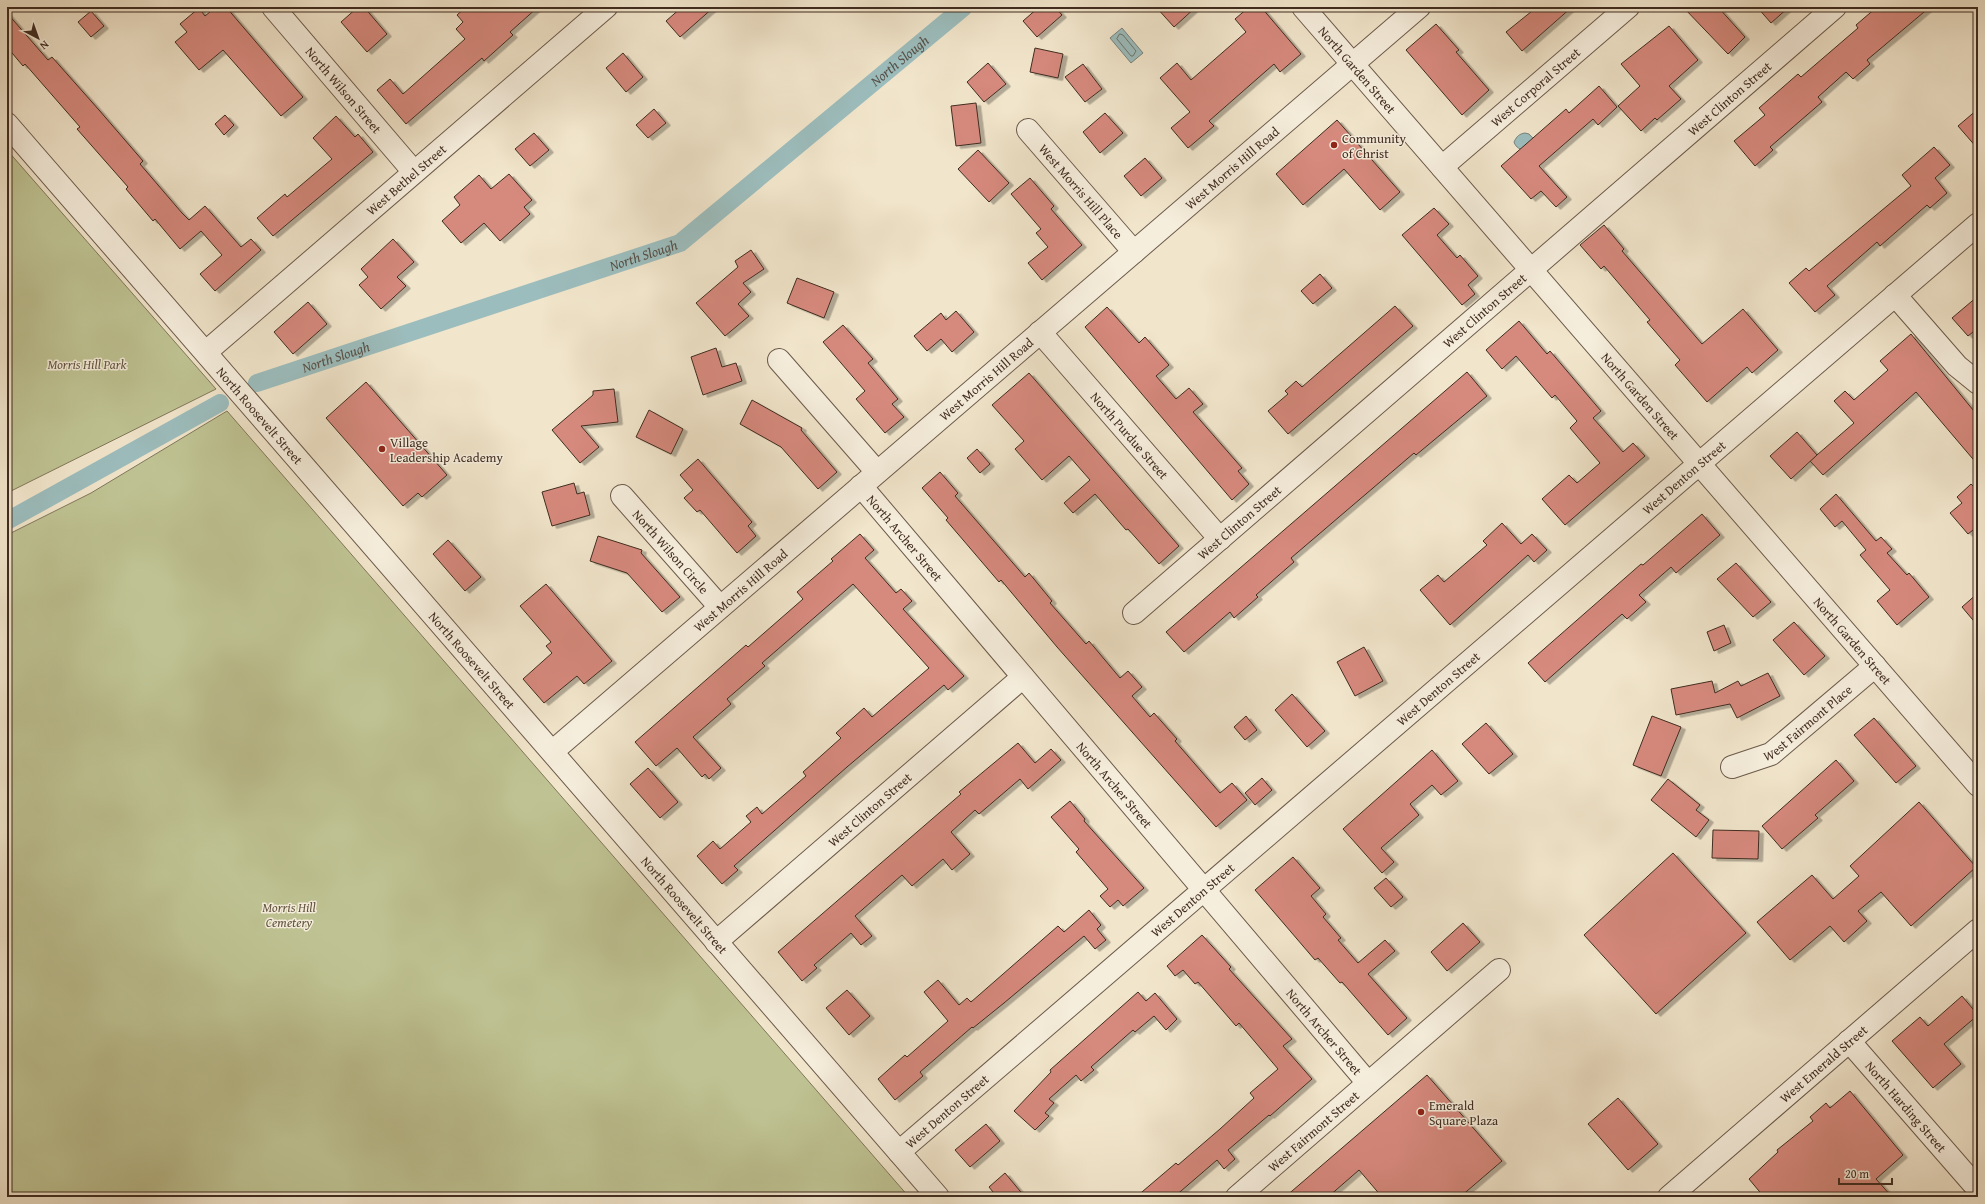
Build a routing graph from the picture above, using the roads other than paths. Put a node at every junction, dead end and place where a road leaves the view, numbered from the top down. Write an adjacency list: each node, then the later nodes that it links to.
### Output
1 (273, 7): 11 (street, North Wilson Street)
2 (1303, 7): 7 (street, North Garden Street)
3 (1419, 7): 7 (street, West Morris Hill Road)
4 (1628, 7): 10 (street, West Corporal Street)
5 (1835, 7): 14 (street, West Clinton Street)
6 (599, 9): 11 (street, West Bethel Street)
7 (1352, 64): 10 (street, North Garden Street); 13 (street, West Morris Hill Road)
8 (7, 124): 17 (street, North Roosevelt Street)
9 (1028, 130): 13 (street, West Morris Hill Place)
10 (1442, 167): 14 (street, North Garden Street)
11 (414, 172): 17 (street, West Bethel Street)
12 (1978, 224): 15 (street, West Denton Street)
13 (1134, 252): 16 (street, West Morris Hill Road)
14 (1531, 270): 20 (street, North Garden Street); 23 (street, West Clinton Street)
15 (1895, 295): 19 (street); 20 (street, West Denton Street)
16 (1040, 332): 21 (street, West Morris Hill Road); 23 (street, North Purdue Street)
17 (206, 352): 28 (street, North Roosevelt Street)
18 (780, 360): 21 (street, North Archer Street)
19 (1978, 383)
20 (1699, 464): 26 (street, North Garden Street); 31 (street, West Denton Street)
21 (869, 479): 24 (street, West Morris Hill Road); 27 (street, North Archer Street)
22 (622, 496): 24 (street, North Wilson Circle)
23 (1220, 539): 25 (street, West Clinton Street)
24 (720, 608): 28 (street, West Morris Hill Road)
25 (1134, 613)
26 (1875, 666): 29 (street, West Fairmont Place); 30 (street, North Garden Street)
27 (1023, 677): 31 (street, North Archer Street); 33 (street, West Clinton Street)
28 (553, 751): 33 (street, North Roosevelt Street)
29 (1732, 767)
30 (1978, 785)
31 (1204, 890): 36 (street, North Archer Street); 37 (street, West Denton Street)
32 (1978, 930): 35 (street, West Emerald Street)
33 (716, 942): 37 (street, North Roosevelt Street)
34 (1499, 970): 36 (street, West Fairmont Street)
35 (1849, 1041): 38 (street, North Harding Street); 41 (street, West Emerald Street)
36 (1368, 1083): 40 (street, West Fairmont Street)
37 (899, 1152): 39 (street, North Roosevelt Street)
38 (1978, 1189)
39 (938, 1197)
40 (1237, 1197)
41 (1669, 1197)

